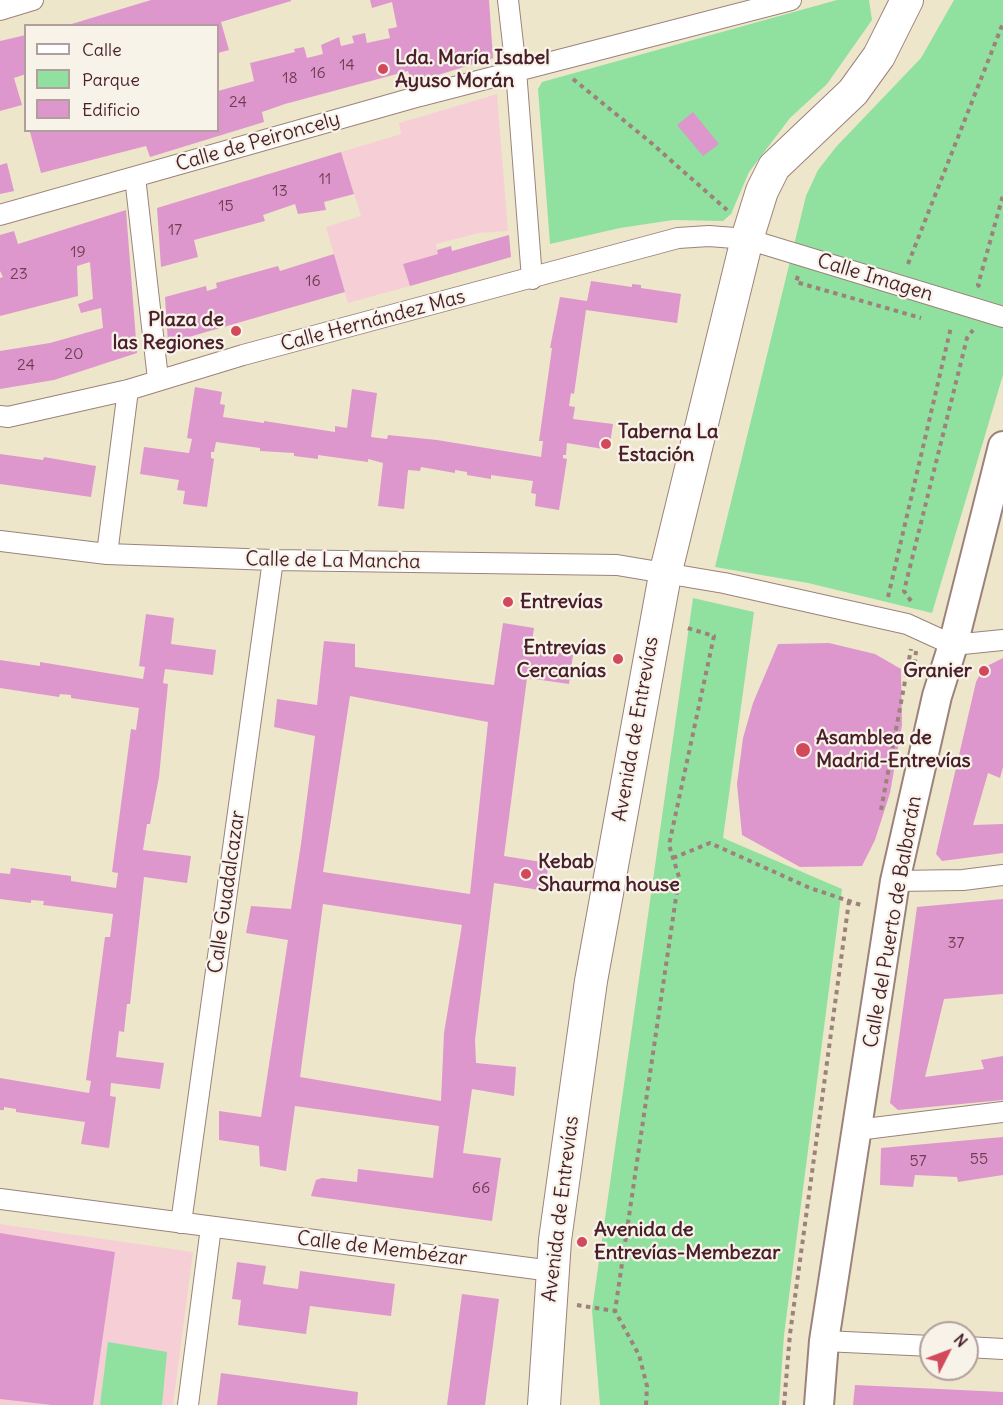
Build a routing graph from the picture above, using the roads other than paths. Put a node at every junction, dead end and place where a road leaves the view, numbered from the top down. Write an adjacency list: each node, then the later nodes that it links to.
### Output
1 (33, 0): 5 (street)
2 (508, 0): 6 (street)
3 (791, 0): 6 (street, Calle de Peironcely)
4 (908, 0): 9 (main road, Avenida de Entrevías)
5 (0, 10)
6 (516, 70): 7 (street, Calle de Peironcely); 10 (street)
7 (135, 177): 8 (street, Calle de Peironcely); 12 (street)
8 (0, 215)
9 (739, 227): 10 (street, Calle Hernández Mas); 11 (street, Calle Imagen); 19 (main road, Avenida de Entrevías)
10 (532, 279): 12 (street, Calle Hernández Mas)
11 (994, 314)
12 (158, 379): 13 (street, Calle Hernández Mas)
13 (128, 390): 14 (street, Calle Hernández Mas); 17 (street)
14 (0, 416)
15 (1003, 446): 21 (street, Calle del Puerto de Balbarán)
16 (0, 541): 17 (street, Calle de La Mancha)
17 (107, 554): 18 (street, Calle de La Mancha)
18 (273, 560): 19 (street, Calle de La Mancha); 27 (street, Calle Guadalcazar)
19 (665, 575): 21 (street, Calle de La Mancha); 29 (main road, Avenida de Entrevías)
20 (1003, 640): 21 (street)
21 (953, 645): 23 (street, Calle del Puerto de Balbarán)
22 (1003, 875): 23 (street)
23 (895, 881): 25 (street, Calle del Puerto de Balbarán)
24 (1003, 1112): 25 (street)
25 (857, 1130): 30 (street, Calle del Puerto de Balbarán)
26 (0, 1199): 27 (street, Calle de Membézar)
27 (181, 1223): 28 (street, Calle de Membézar)
28 (212, 1227): 29 (street, Calle de Membézar); 34 (street)
29 (552, 1271): 35 (main road, Avenida de Entrevías)
30 (824, 1341): 31 (street); 36 (street, Calle del Puerto de Balbarán)
31 (919, 1345)
32 (979, 1348): 33 (street)
33 (1003, 1349)
34 (188, 1405)
35 (544, 1405)
36 (819, 1405)

